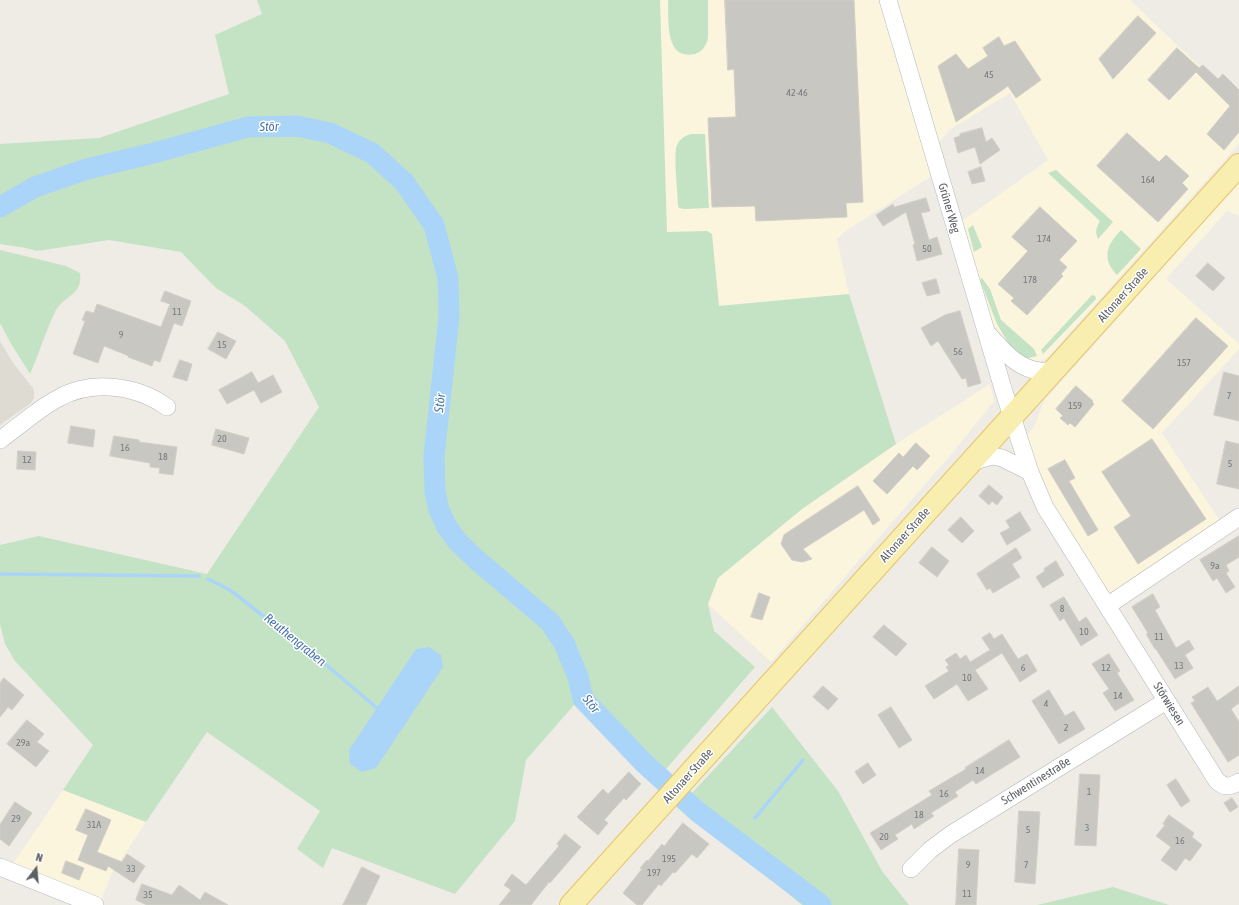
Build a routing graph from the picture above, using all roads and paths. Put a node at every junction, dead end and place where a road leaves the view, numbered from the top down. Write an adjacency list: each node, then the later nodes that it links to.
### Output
1 (888, 0): 3 (street, Grüner Weg)
2 (1239, 165): 4 (main road, Altonaer Straße)
3 (985, 331): 4 (street); 6 (street, Grüner Weg)
4 (1055, 370): 6 (main road, Altonaer Straße)
5 (167, 408): 7 (street)
6 (1012, 416): 8 (main road, Altonaer Straße); 9 (street, Störwiesen)
7 (0, 440)
8 (971, 462): 9 (street); 17 (main road, Altonaer Straße)
9 (1030, 472): 11 (street, Störwiesen)
10 (1239, 517): 11 (street)
11 (1107, 606): 12 (street, Störwiesen)
12 (1166, 701): 13 (street, Störwiesen); 15 (street, Schwentinestraße)
13 (1239, 782)
14 (0, 867): 16 (street)
15 (911, 869)
16 (95, 905)
17 (571, 905)

